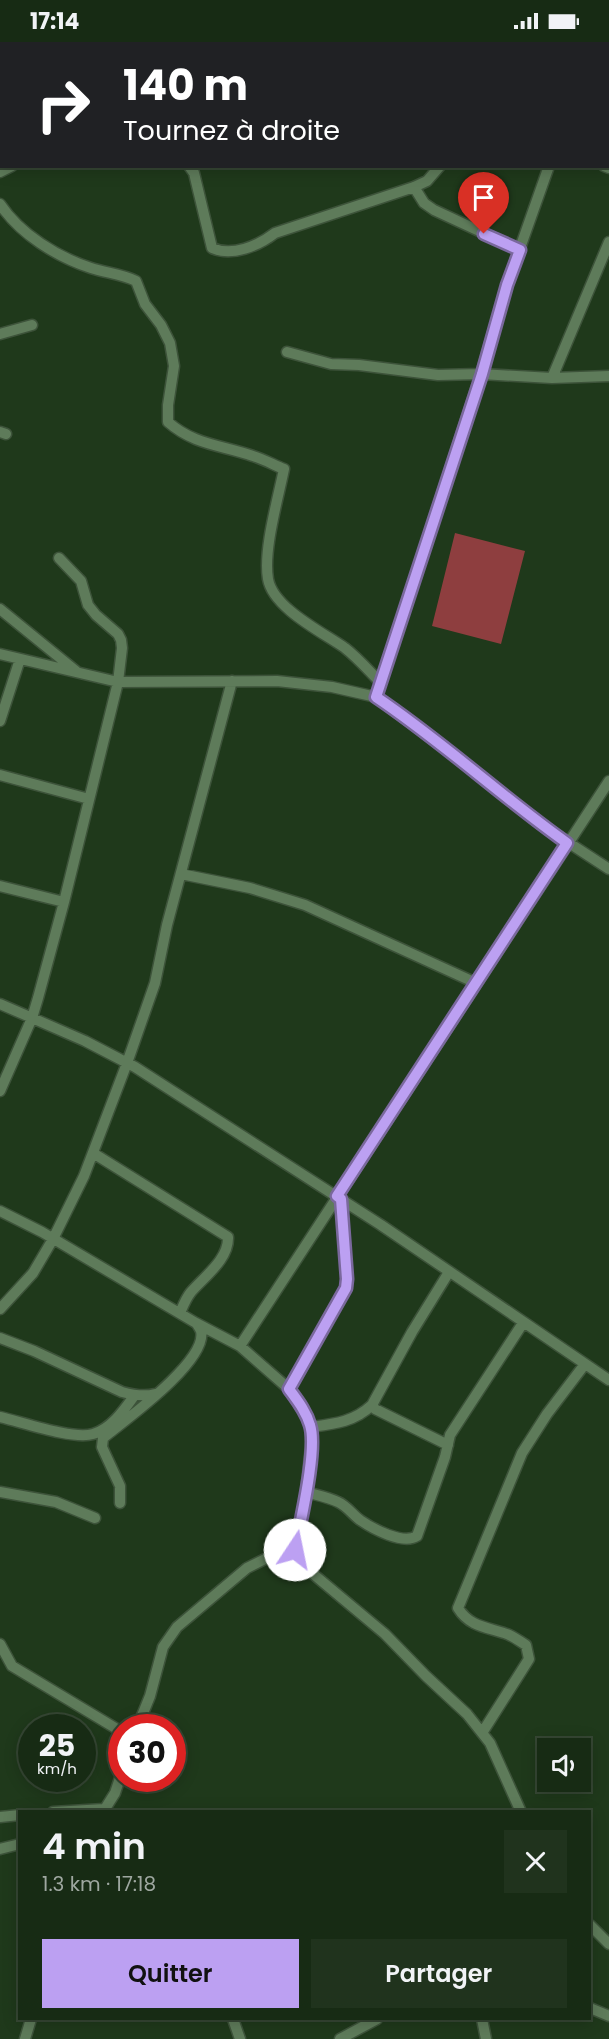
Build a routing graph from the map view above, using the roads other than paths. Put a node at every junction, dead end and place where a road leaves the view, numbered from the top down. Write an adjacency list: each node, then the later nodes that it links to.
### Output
1 (191, 168): 4 (street)
2 (438, 168): 4 (street)
3 (548, 168): 7 (street)
4 (416, 190): 7 (street)
5 (0, 204): 21 (street)
6 (609, 242): 13 (street)
7 (520, 250): 11 (street)
8 (32, 325): 9 (street)
9 (0, 334)
10 (287, 352): 11 (street)
11 (482, 374): 13 (street); 21 (street)
12 (609, 376): 13 (street)
13 (552, 378)
14 (59, 558): 20 (street)
15 (0, 609): 18 (street)
16 (0, 654): 17 (street)
17 (20, 659): 18 (street); 23 (street)
18 (78, 673): 20 (street)
19 (232, 681): 20 (street); 22 (street); 29 (street)
20 (118, 682): 26 (street)
21 (381, 683): 22 (street)
22 (376, 697): 27 (street)
23 (0, 721)
24 (0, 775): 26 (street)
25 (609, 781): 27 (street)
26 (89, 799): 31 (street)
27 (567, 843): 28 (street); 32 (street)
28 (609, 869)
29 (181, 874): 32 (street); 35 (street)
30 (0, 886): 31 (street)
31 (64, 902): 34 (street)
32 (476, 983): 38 (street)
33 (0, 1004): 34 (street)
34 (32, 1018): 35 (street); 36 (street)
35 (127, 1062): 37 (street); 38 (street)
36 (0, 1091)
37 (93, 1153): 40 (street); 43 (street)
38 (339, 1198): 41 (street); 47 (street); 50 (street)
39 (0, 1211): 40 (street)
40 (53, 1239): 42 (street); 43 (street)
41 (449, 1272): 45 (street); 53 (street)
42 (0, 1309)
43 (180, 1313): 44 (street)
44 (196, 1323): 47 (street); 51 (street)
45 (523, 1323): 48 (street); 56 (street)
46 (0, 1338): 52 (street)
47 (240, 1346): 50 (street)
48 (585, 1364): 49 (street); 65 (street)
49 (609, 1380)
50 (289, 1389): 55 (street)
51 (161, 1391): 52 (street); 59 (street)
52 (134, 1396): 54 (street)
53 (372, 1405): 55 (street); 56 (street)
54 (0, 1417)
55 (311, 1427): 58 (street)
56 (448, 1445): 58 (street)
57 (0, 1492): 60 (street)
58 (306, 1492): 61 (street)
59 (120, 1503)
60 (95, 1518)
61 (295, 1550): 63 (street); 65 (street)
62 (0, 1644): 64 (street)
63 (143, 1714)
64 (108, 1724)
65 (482, 1733): 68 (street)
66 (115, 1792): 67 (street)
67 (106, 1810)
68 (518, 1810)
69 (18, 1815): 70 (street)
70 (0, 1817)
71 (18, 1844): 72 (street)
72 (0, 1849)
73 (591, 1926): 74 (street)
74 (609, 1944)
75 (591, 2008): 76 (street)
76 (609, 2016)
77 (31, 2020): 81 (street)
78 (233, 2020): 82 (street)
79 (375, 2020): 83 (street)
80 (482, 2020): 84 (street)
81 (25, 2039)
82 (240, 2039)
83 (340, 2039)
84 (486, 2039)

